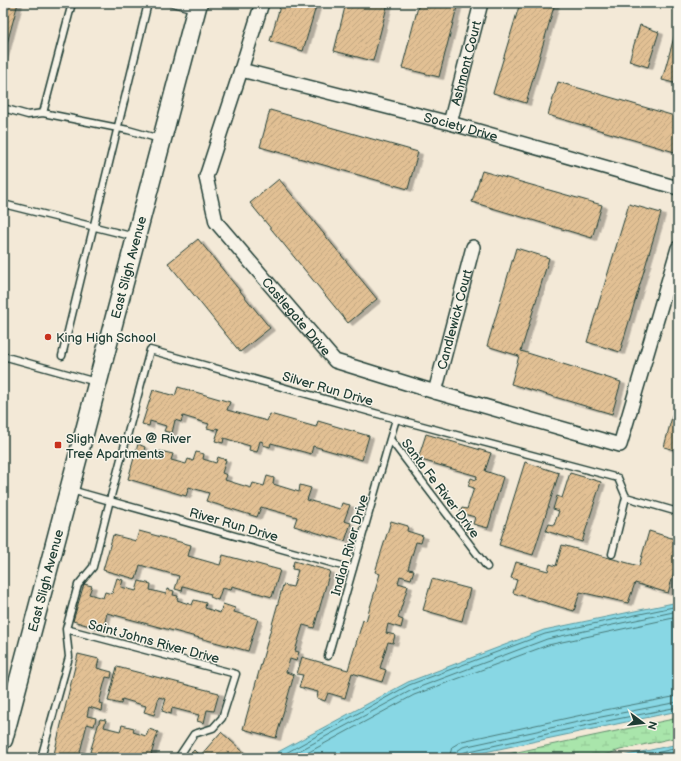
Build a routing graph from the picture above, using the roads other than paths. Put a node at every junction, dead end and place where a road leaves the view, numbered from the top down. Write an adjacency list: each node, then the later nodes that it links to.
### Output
1 (72, 3): 9 (lane)
2 (148, 3): 11 (lane)
3 (172, 3): 6 (lane)
4 (262, 3): 7 (street, Castlegate Drive)
5 (480, 3): 10 (street, Ashmont Court)
6 (197, 6): 12 (street, East Sligh Avenue)
7 (241, 70): 10 (street, Society Drive); 22 (street, Castlegate Drive)
8 (3, 108): 9 (lane)
9 (43, 113): 11 (lane)
10 (450, 123): 13 (street, Society Drive)
11 (117, 128): 12 (lane); 15 (lane)
12 (162, 139): 16 (street, East Sligh Avenue)
13 (678, 188)
14 (3, 204): 15 (lane)
15 (93, 227): 16 (lane); 20 (lane)
16 (136, 238): 21 (street, East Sligh Avenue)
17 (473, 247): 22 (street, Candlewick Court)
18 (678, 248): 22 (street, Castlegate Drive)
19 (3, 356): 21 (lane)
20 (62, 356)
21 (98, 382): 25 (street, East Sligh Avenue)
22 (435, 392)
23 (396, 419): 24 (lane, Santa Fe River Drive); 26 (lane, Silver Run Drive); 27 (lane, Silver Run Drive)
24 (390, 439): 30 (lane, Santa Fe River Drive); 31 (lane, Indian River Drive)
25 (70, 489): 27 (lane); 34 (street, East Sligh Avenue)
26 (626, 497): 28 (lane); 29 (lane)
27 (110, 500): 31 (lane, River Run Drive); 32 (lane)
28 (678, 512)
29 (612, 554)
30 (487, 567)
31 (353, 569): 33 (lane, Indian River Drive)
32 (66, 629): 35 (lane); 36 (lane, Saint Johns River Drive)
33 (328, 656)
34 (3, 740)
35 (41, 758)
36 (178, 758)

